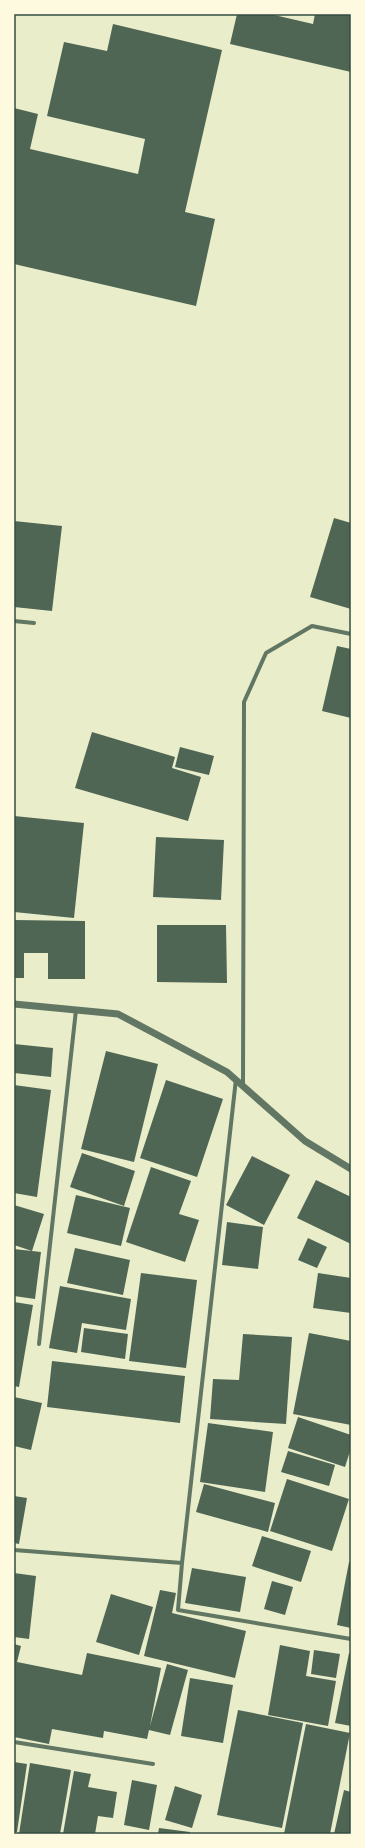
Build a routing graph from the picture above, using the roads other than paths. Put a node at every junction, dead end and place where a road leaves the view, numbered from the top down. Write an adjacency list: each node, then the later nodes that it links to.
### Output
1 (14, 621): 2 (street)
2 (34, 623)
3 (351, 634): 7 (street)
4 (14, 1004): 5 (street)
5 (76, 1010): 6 (street); 9 (street)
6 (236, 1079): 7 (street); 11 (street)
7 (243, 1085): 8 (street)
8 (351, 1169)
9 (39, 1344)
10 (14, 1550): 11 (street)
11 (182, 1563): 12 (street)
12 (351, 1639)
13 (14, 1742): 14 (street)
14 (153, 1764)

